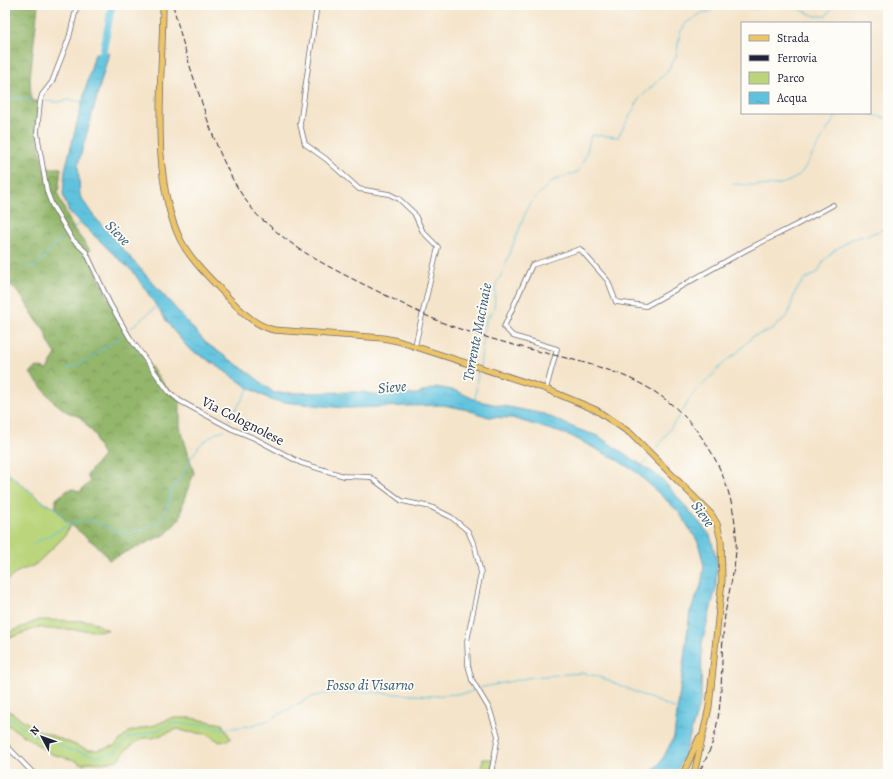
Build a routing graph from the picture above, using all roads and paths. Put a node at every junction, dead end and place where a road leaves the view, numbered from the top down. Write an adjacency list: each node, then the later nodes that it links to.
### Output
1 (77, 5): 10 (street, Via Colognolese)
2 (163, 5): 5 (main road)
3 (317, 5): 5 (street)
4 (833, 205): 6 (street)
5 (415, 346): 6 (main road)
6 (546, 390): 7 (main road)
7 (709, 707): 11 (main road); 12 (main road)
8 (5, 744): 9 (street)
9 (34, 774)
10 (491, 774)
11 (683, 774)
12 (694, 774)

